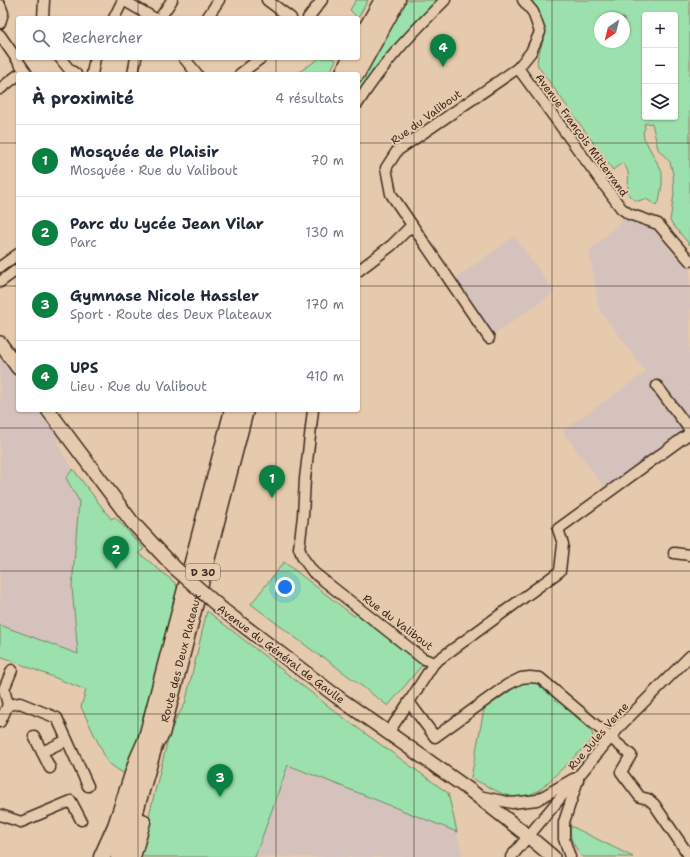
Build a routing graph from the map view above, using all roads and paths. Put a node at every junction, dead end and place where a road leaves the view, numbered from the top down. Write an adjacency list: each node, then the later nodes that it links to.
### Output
1 (44, 0): 12 (street)
2 (123, 0): 13 (street); 14 (street)
3 (172, 0): 15 (street)
4 (219, 0): 16 (street)
5 (267, 0): 17 (street)
6 (322, 0): 18 (street)
7 (383, 0): 21 (main road)
8 (397, 0): 36 (main road)
9 (445, 0): 39 (street)
10 (523, 0): 28 (street)
11 (0, 5): 19 (street)
12 (44, 16)
13 (115, 16)
14 (151, 16)
15 (161, 16)
16 (208, 16)
17 (288, 16)
18 (310, 16)
19 (0, 23)
20 (0, 35): 29 (street)
21 (360, 40)
22 (62, 60): 30 (street)
23 (95, 60): 31 (street)
24 (136, 60): 32 (street)
25 (186, 60): 33 (street)
26 (258, 60): 34 (street)
27 (350, 60): 35 (main road)
28 (518, 68): 40 (street, Rue du Valibout); 42 (street, Avenue François Mitterrand)
29 (21, 72)
30 (73, 72)
31 (92, 72)
32 (133, 72)
33 (195, 72)
34 (243, 72)
35 (344, 72)
36 (357, 72)
37 (16, 78): 38 (street)
38 (0, 89)
39 (360, 99)
40 (412, 225): 44 (street); 47 (street, Rue du Valibout)
41 (16, 255): 43 (street)
42 (690, 261)
43 (0, 267)
44 (360, 269)
45 (16, 270): 46 (street)
46 (0, 282)
47 (489, 338)
48 (0, 344): 49 (street)
49 (16, 365)
50 (657, 386): 55 (street)
51 (50, 412): 65 (street, Avenue du Général de Gaulle, bridge)
52 (233, 412): 67 (main road, Route des Deux Plateaux / D 30)
53 (244, 412): 67 (main road, Route des Deux Plateaux / D 30)
54 (313, 412): 60 (street, Rue du Valibout)
55 (690, 430)
56 (690, 433): 60 (street)
57 (674, 553): 58 (street)
58 (690, 555)
59 (690, 656): 68 (street, Rue Jules Verne)
60 (434, 663): 62 (street, Rue du Valibout)
61 (12, 670): 63 (street)
62 (409, 702): 65 (street, Rue du Valibout); 68 (street)
63 (8, 705): 64 (street); 69 (street)
64 (0, 722)
65 (388, 733): 74 (street, Avenue du Général de Gaulle)
66 (34, 736): 70 (street)
67 (153, 737): 78 (main road); 79 (main road, Route des Deux Plateaux / D 30); 80 (main road, Route des Deux Plateaux / D 30); 81 (main road)
68 (610, 738): 72 (street, Rue Jules Verne); 85 (street)
69 (67, 740): 70 (street); 73 (street)
70 (42, 752): 71 (street)
71 (50, 768)
72 (580, 774): 74 (street); 77 (street, Rue Jules Verne); 84 (street)
73 (88, 786)
74 (477, 796): 77 (street, Avenue du Général de Gaulle)
75 (0, 815): 76 (street)
76 (81, 820)
77 (528, 836): 82 (street, Rue Jules Verne); 83 (street, Avenue du Général de Gaulle)
78 (102, 857)
79 (113, 857)
80 (119, 857)
81 (132, 857)
82 (510, 857)
83 (553, 857)
84 (570, 857)
85 (690, 857)

